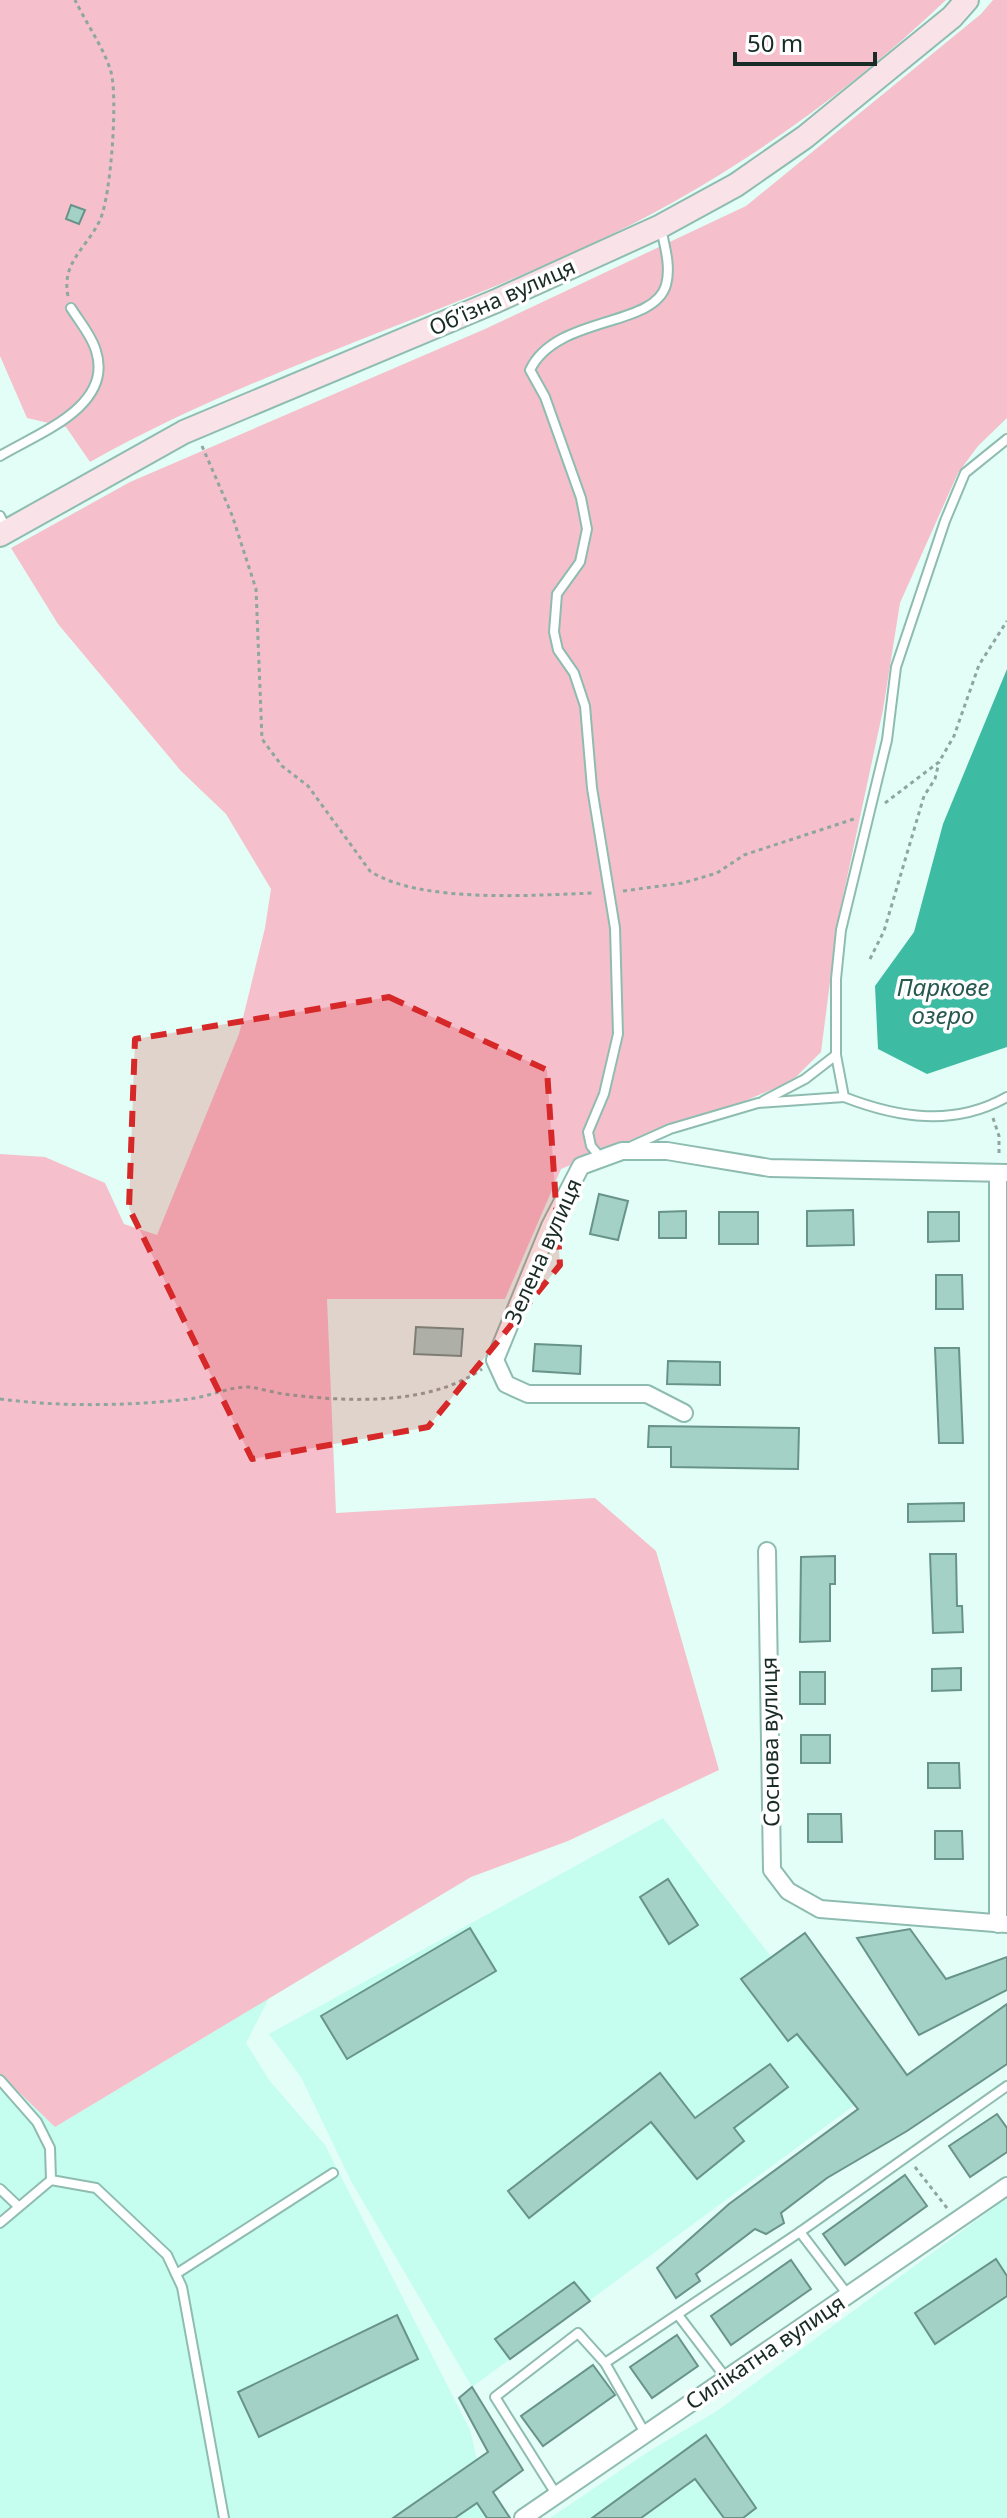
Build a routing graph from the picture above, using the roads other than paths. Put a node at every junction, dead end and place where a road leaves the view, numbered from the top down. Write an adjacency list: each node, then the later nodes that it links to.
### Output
1 (967, 0): 2 (main road, Об’їзна вулиця)
2 (661, 226): 6 (main road, Об’їзна вулиця); 12 (lane)
3 (71, 308): 5 (lane)
4 (1007, 439): 7 (lane)
5 (0, 456)
6 (3, 527)
7 (836, 1055): 8 (lane); 10 (lane)
8 (844, 1097): 9 (lane); 10 (lane)
9 (1007, 1097)
10 (758, 1103): 11 (lane)
11 (622, 1151): 12 (street, Зелена вулиця); 13 (street, Зелена вулиця)
12 (602, 1158): 14 (street, Зелена вулиця)
13 (1003, 1173): 16 (street)
14 (684, 1413)
15 (767, 1551): 16 (street, Соснова вулиця)
16 (1003, 1924)
17 (0, 2080): 20 (lane)
18 (1007, 2086): 25 (lane)
19 (333, 2173): 26 (lane)
20 (51, 2180): 23 (lane); 26 (lane)
21 (1007, 2186): 27 (street, Силікатна вулиця)
22 (0, 2189): 23 (lane)
23 (18, 2206): 24 (lane)
24 (0, 2223)
25 (800, 2232): 27 (lane); 28 (lane)
26 (176, 2274): 33 (lane)
27 (848, 2295): 30 (street, Силікатна вулиця)
28 (678, 2315): 29 (lane); 30 (lane)
29 (605, 2363): 31 (lane); 32 (lane)
30 (726, 2378): 31 (street, Силікатна вулиця)
31 (645, 2433): 32 (street, Силікатна вулиця)
32 (556, 2494): 34 (street, Силікатна вулиця)
33 (224, 2518)
34 (523, 2518)

